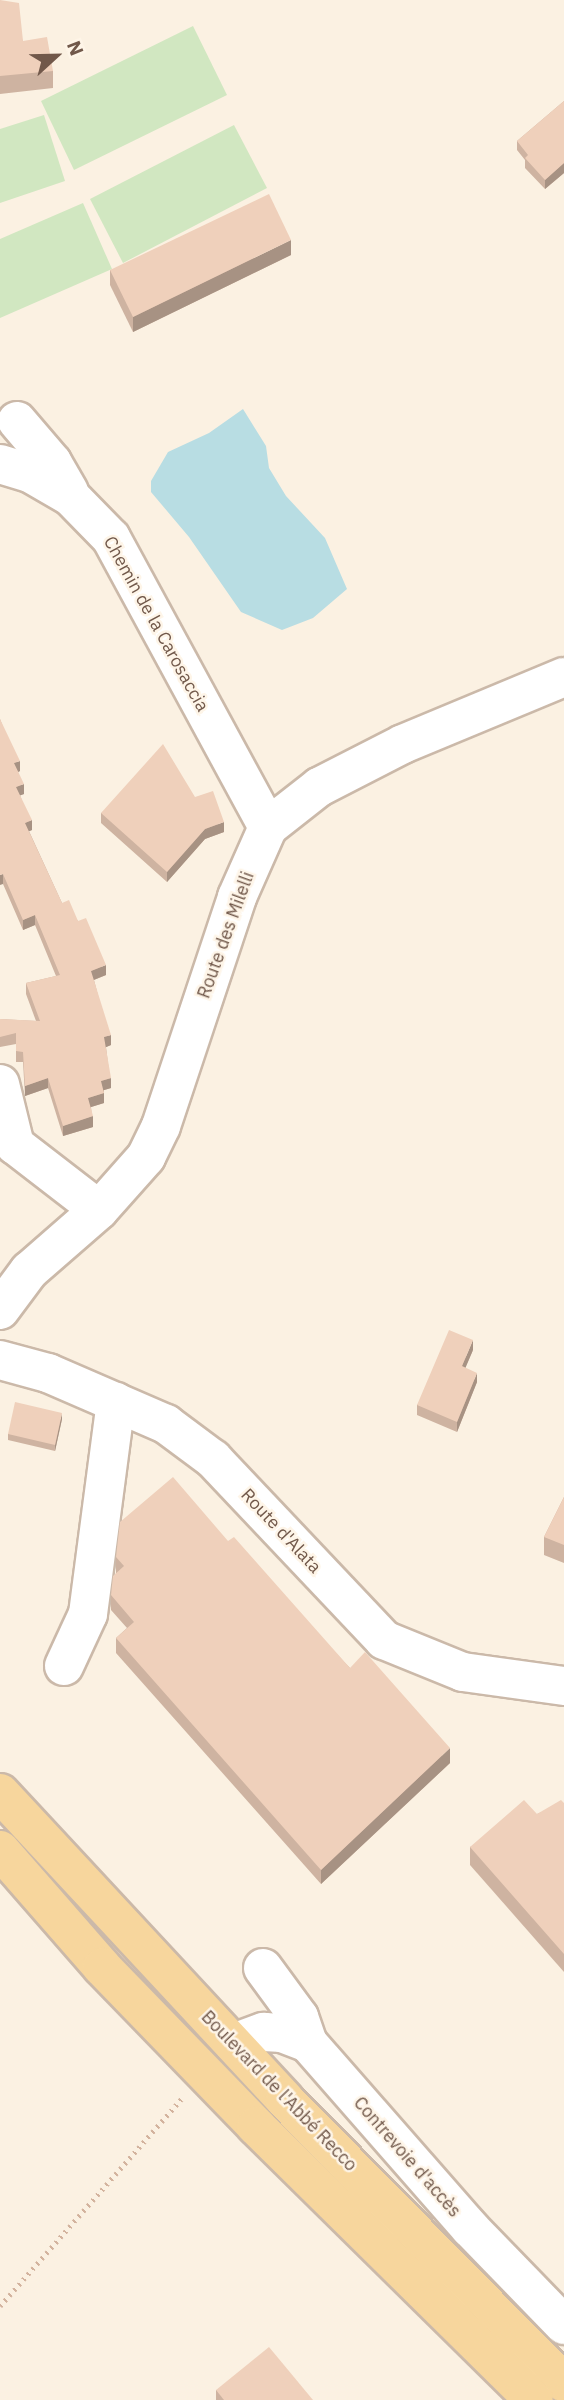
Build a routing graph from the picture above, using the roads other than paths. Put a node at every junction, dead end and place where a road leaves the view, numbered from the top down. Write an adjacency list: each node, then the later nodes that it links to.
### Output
1 (17, 421): 3 (street)
2 (0, 464): 3 (street, Chemin de la Carosaccia)
3 (71, 497): 5 (street, Chemin de la Carosaccia)
4 (564, 677): 5 (street, Route des Milelli)
5 (268, 827): 8 (street, Route des Milelli)
6 (0, 1084): 7 (street)
7 (8, 1150): 8 (street)
8 (99, 1210): 9 (street, Route des Milelli)
9 (0, 1310)
10 (0, 1360): 11 (street, Route d'Alata)
11 (116, 1402): 12 (street); 13 (street, Route d'Alata)
12 (64, 1666)
13 (564, 1686)
14 (0, 1793): 17 (main road, Boulevard de l'Abbé Recco)
15 (0, 1850): 21 (main road)
16 (262, 1968): 18 (street)
17 (233, 2043): 18 (street); 20 (main road, Boulevard de l'Abbé Recco)
18 (308, 2043): 19 (street, Contrevoie d'accès)
19 (564, 2325)
20 (564, 2383)
21 (534, 2400)

